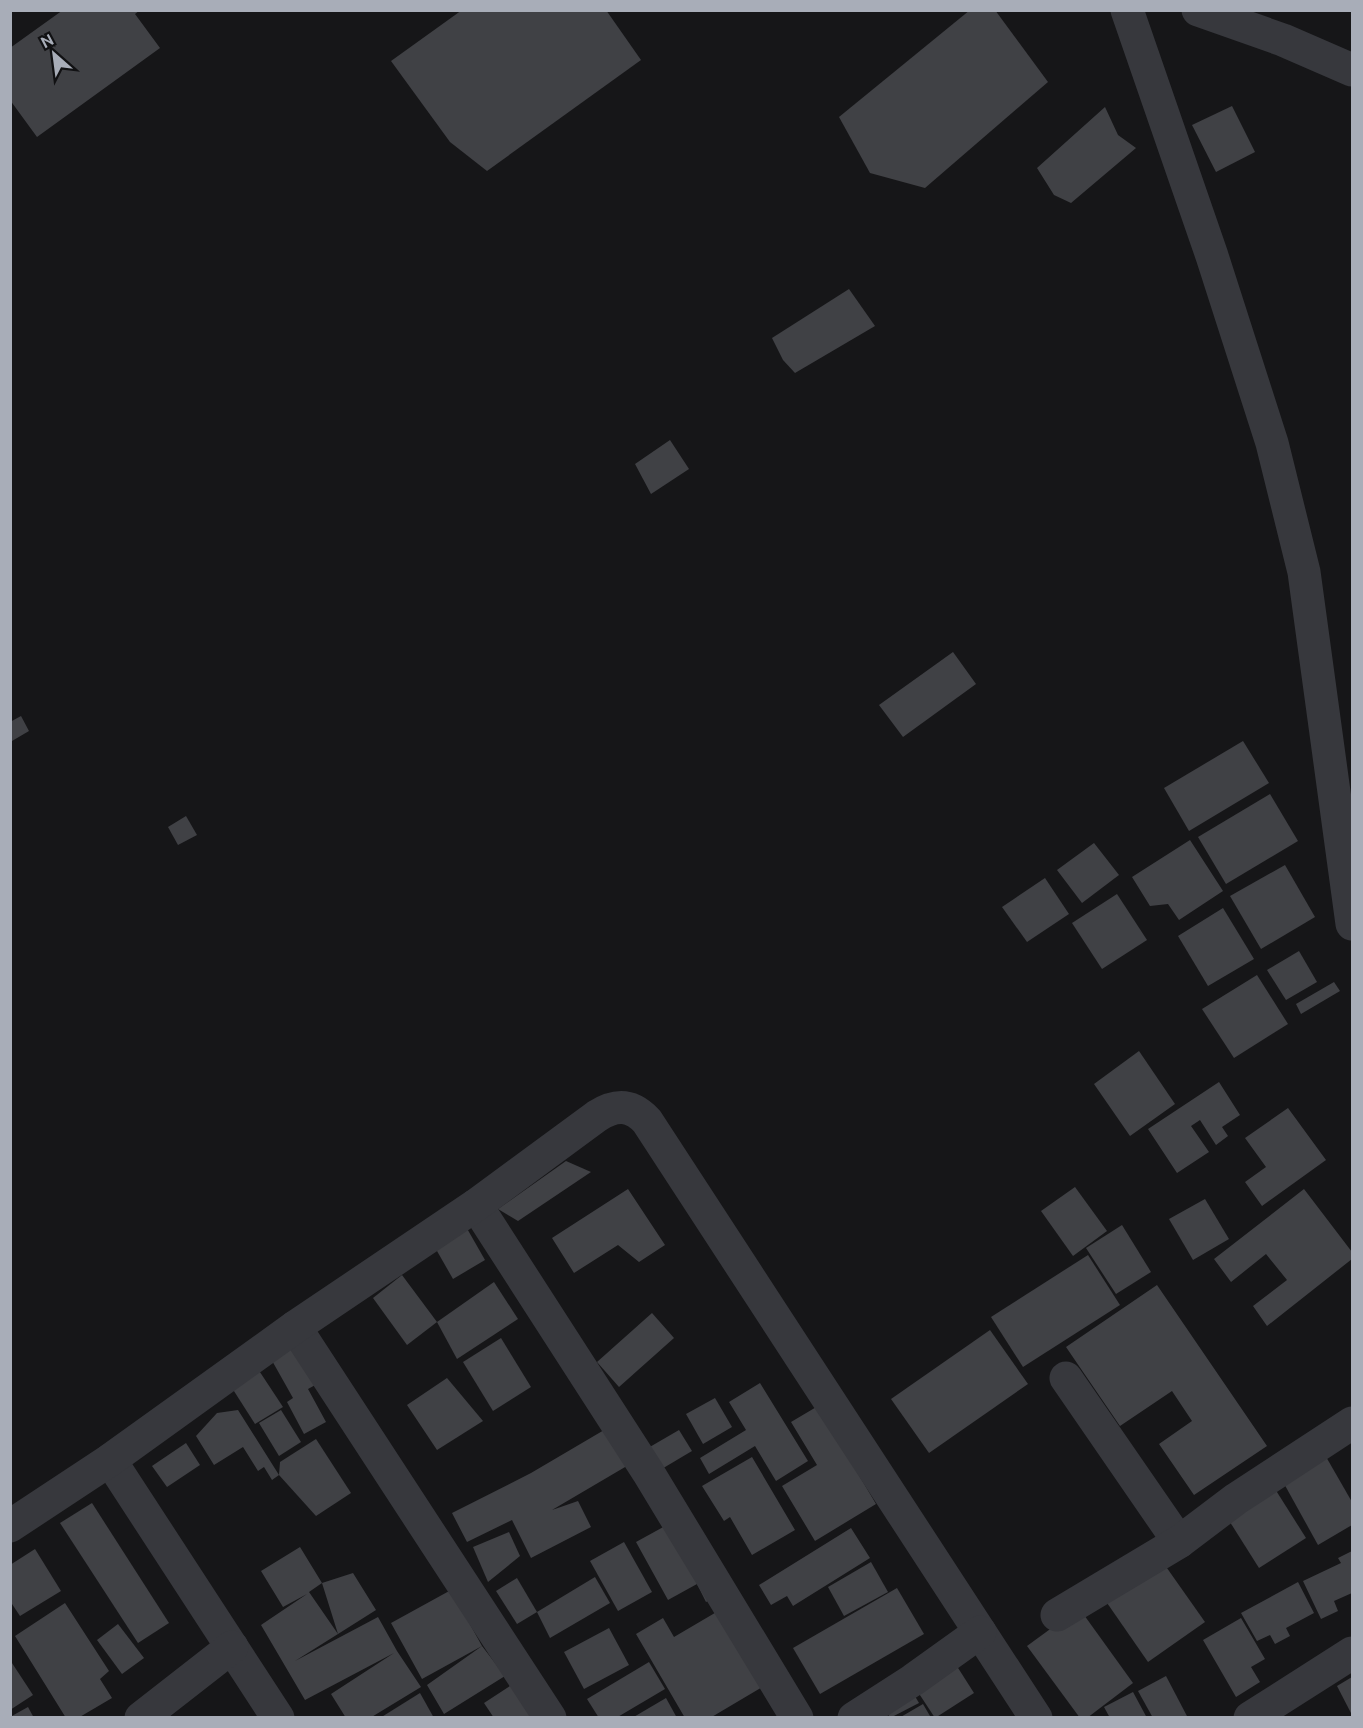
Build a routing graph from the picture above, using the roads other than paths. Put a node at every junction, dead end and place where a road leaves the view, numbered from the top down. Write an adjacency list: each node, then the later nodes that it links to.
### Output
1 (1127, 10): 4 (street)
2 (1198, 10): 3 (street)
3 (1353, 70)
4 (1353, 924)
5 (476, 1206): 6 (street); 13 (street); 19 (street)
6 (295, 1327): 9 (street); 18 (street)
7 (1066, 1378): 11 (street)
8 (1353, 1423): 11 (street)
9 (110, 1461): 10 (street); 14 (street)
10 (10, 1526)
11 (1179, 1542): 12 (street)
12 (1057, 1615)
13 (980, 1632): 20 (street); 21 (street)
14 (232, 1647): 16 (street); 17 (street)
15 (1353, 1653): 22 (street)
16 (141, 1718)
17 (278, 1718)
18 (550, 1718)
19 (797, 1718)
20 (854, 1718)
21 (1036, 1718)
22 (1250, 1718)

